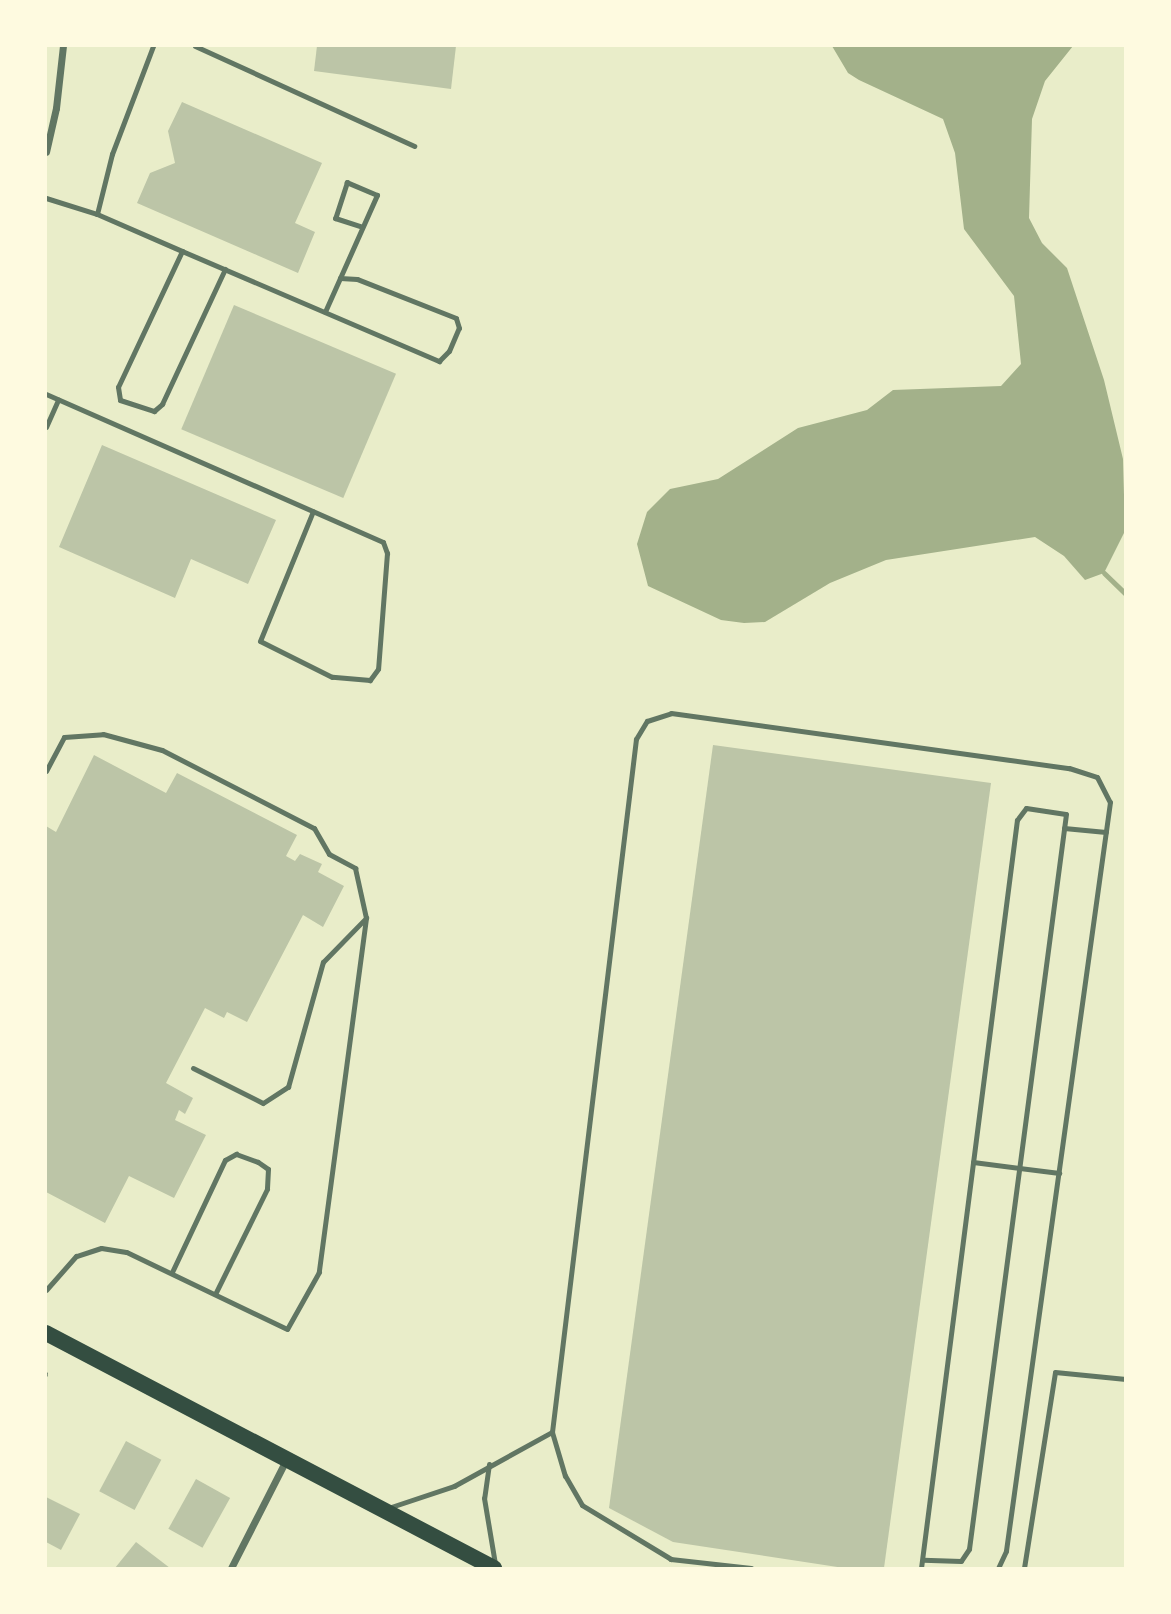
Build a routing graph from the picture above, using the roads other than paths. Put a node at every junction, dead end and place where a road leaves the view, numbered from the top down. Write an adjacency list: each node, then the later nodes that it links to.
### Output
1 (63, 46): 5 (street)
2 (153, 46): 7 (lane)
3 (195, 46): 4 (lane)
4 (414, 146)
5 (46, 152)
6 (46, 198): 7 (lane)
7 (97, 214): 9 (lane)
8 (362, 227): 8 (lane); 11 (lane)
9 (183, 251): 10 (lane); 10 (lane)
10 (225, 269): 12 (lane)
11 (340, 278): 12 (lane); 12 (lane)
12 (325, 312)
13 (46, 394): 14 (lane)
14 (58, 400): 15 (lane); 16 (lane)
15 (46, 427)
16 (313, 511): 16 (lane)
17 (46, 771): 20 (lane)
18 (1064, 828): 19 (lane); 22 (lane); 23 (lane)
19 (1106, 832): 24 (lane); 30 (lane)
20 (366, 918): 21 (lane); 27 (lane)
21 (193, 1068)
22 (973, 1162): 23 (lane); 34 (lane)
23 (1019, 1168): 24 (lane); 34 (lane)
24 (1059, 1173): 39 (lane)
25 (172, 1272): 26 (lane); 27 (lane); 27 (lane)
26 (46, 1290)
27 (215, 1294)
28 (46, 1333): 31 (main road)
29 (1125, 1378): 40 (lane)
30 (552, 1432): 32 (lane); 37 (lane)
31 (286, 1460): 33 (main road); 35 (street)
32 (489, 1464): 33 (lane); 36 (lane)
33 (382, 1510): 36 (main road)
34 (923, 1560): 38 (lane)
35 (231, 1569)
36 (495, 1569)
37 (751, 1569)
38 (920, 1569)
39 (998, 1569)
40 (1024, 1569)

